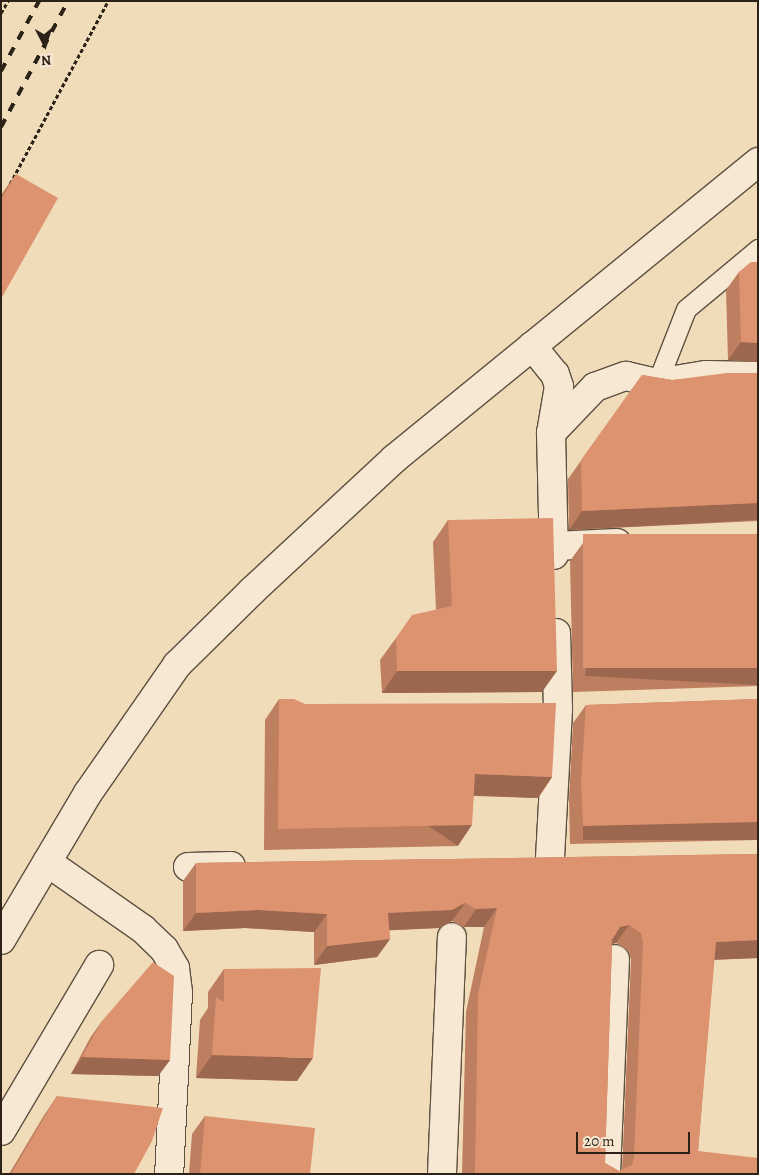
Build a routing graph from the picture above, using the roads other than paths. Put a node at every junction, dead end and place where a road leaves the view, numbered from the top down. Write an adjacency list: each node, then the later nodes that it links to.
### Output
1 (758, 162): 3 (street)
2 (758, 249): 5 (lane)
3 (532, 346): 6 (street); 15 (street)
4 (758, 376): 5 (street)
5 (657, 383): 6 (street)
6 (550, 433): 8 (street)
7 (641, 542): 8 (street)
8 (554, 546): 11 (street)
9 (588, 707): 11 (street)
10 (528, 708): 11 (street)
11 (558, 708): 12 (street)
12 (550, 858): 13 (street); 14 (street)
13 (580, 858)
14 (521, 859)
15 (47, 862): 19 (street); 23 (street)
16 (257, 865): 17 (street)
17 (188, 867)
18 (452, 938): 24 (street)
19 (1, 940)
20 (615, 959): 25 (street)
21 (98, 965): 22 (street)
22 (1, 1131)
23 (170, 1174)
24 (442, 1174)
25 (606, 1174)

